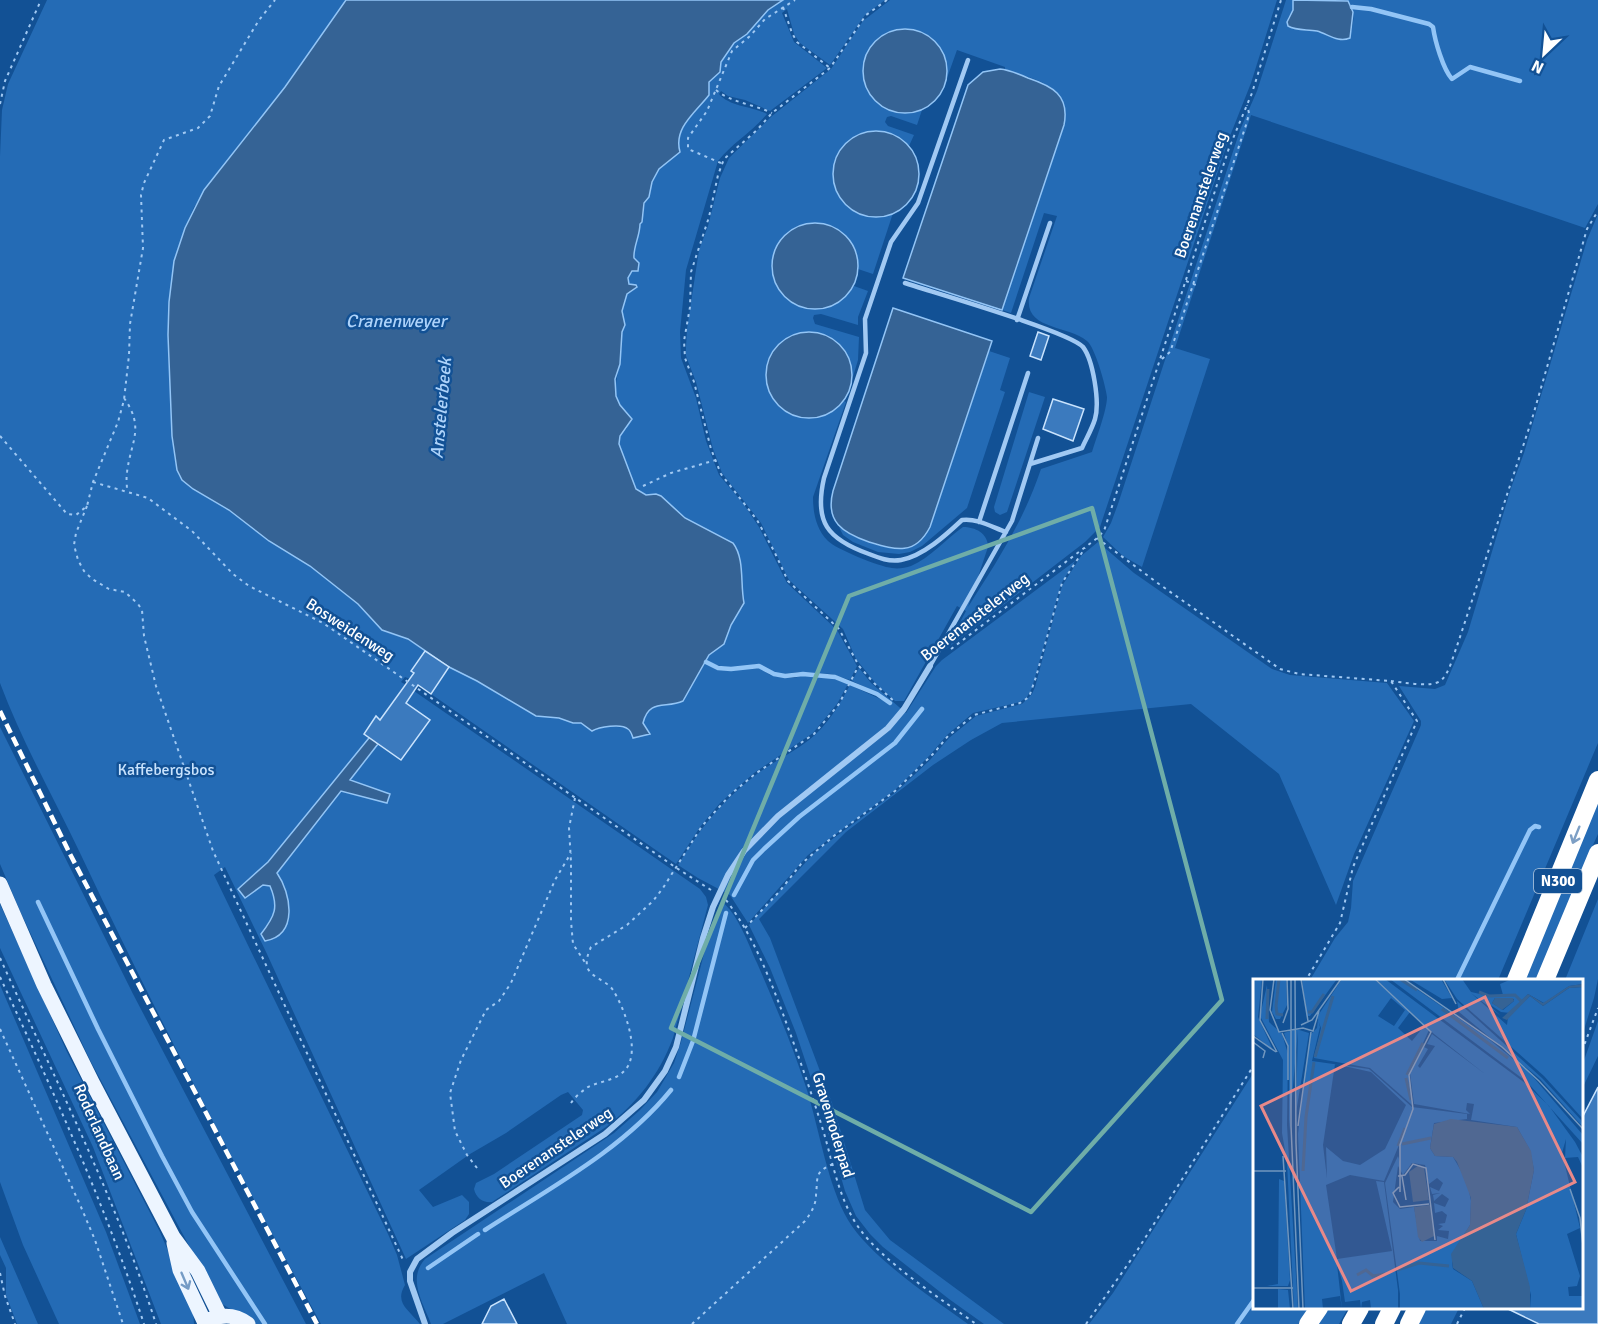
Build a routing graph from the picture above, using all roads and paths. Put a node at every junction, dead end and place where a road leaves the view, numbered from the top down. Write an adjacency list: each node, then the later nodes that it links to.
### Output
1 (41, 0): 10 (path)
2 (275, 0): 22 (path)
3 (795, 0): 6 (path)
4 (887, 0): 8 (path)
5 (1281, 0): 11 (path, Boerenanstelerweg)
6 (783, 7): 8 (path); 9 (path)
7 (968, 60): 31 (lane)
8 (830, 68): 12 (path)
9 (716, 90): 12 (path); 13 (path)
10 (0, 104)
11 (1247, 105): 16 (path, Boerenanstelerweg); 18 (path)
12 (772, 113): 13 (path)
13 (721, 164): 25 (path)
14 (1598, 211): 37 (path)
15 (1050, 223): 19 (lane)
16 (1186, 281): 18 (path); 20 (path, Boerenanstelerweg)
17 (905, 283): 19 (lane)
18 (1195, 284): 20 (path)
19 (1017, 320): 26 (lane)
20 (1160, 361): 33 (path, Boerenanstelerweg)
21 (1028, 373): 31 (lane)
22 (124, 398): 27 (path); 29 (path)
23 (0, 436): 30 (path)
24 (1038, 438): 26 (lane)
25 (716, 460): 28 (path); 35 (path)
26 (1030, 464): 32 (lane)
27 (93, 482): 29 (path, Bosweidenweg); 30 (path)
28 (643, 486)
29 (127, 491): 40 (path, Bosweidenweg)
30 (87, 506): 63 (path)
31 (979, 522): 32 (lane)
32 (1006, 532): 36 (lane)
33 (1097, 538): 34 (path, Boerenanstelerweg); 37 (path)
34 (1087, 546): 36 (path, Boerenanstelerweg); 46 (path)
35 (859, 666): 38 (path); 43 (path)
36 (930, 666): 38 (street, Boerenanstelerweg)
37 (1391, 681): 51 (path)
38 (904, 709): 45 (street, Boerenanstelerweg)
39 (1598, 780): 52 (highway, N300, one-way to 52)
40 (575, 798): 41 (path); 43 (path, Bosweidenweg)
41 (571, 853): 49 (path); 61 (path)
42 (1598, 853): 47 (highway, N300)
43 (675, 867): 45 (path, Bosweidenweg); 49 (path)
44 (0, 884): 62 (main road, Roderlandbaan)
45 (718, 894): 46 (path, Gravenroderpad); 63 (street, Boerenanstelerweg)
46 (745, 928): 60 (path, Gravenroderpad)
47 (1567, 928): 53 (highway, N300); 54 (highway, N300)
48 (0, 958): 74 (path, Roderlandbaan)
49 (587, 966): 59 (path)
50 (0, 977): 73 (path, Roderlandbaan)
51 (1307, 979)
52 (1517, 979)
53 (1546, 979)
54 (1551, 979)
55 (1598, 1008): 57 (path)
56 (0, 1029): 72 (path)
57 (1583, 1046)
58 (1253, 1067): 80 (path)
59 (571, 1103)
60 (833, 1164): 78 (path); 79 (path, Gravenroderpad)
61 (477, 1168)
62 (173, 1237): 70 (main road, Roderlandbaan); 75 (main road, Roderlandbaan, one-way to 75)
63 (410, 1272): 77 (street)
64 (0, 1273): 71 (path)
65 (1317, 1309): 81 (highway)
66 (1360, 1309): 82 (highway)
67 (1392, 1309): 83 (highway)
68 (1416, 1309): 84 (highway)
69 (1464, 1309): 85 (path)
70 (220, 1316): 75 (main road); 76 (main road)
71 (15, 1324)
72 (123, 1324)
73 (144, 1324)
74 (156, 1324)
75 (205, 1324)
76 (248, 1324)
77 (425, 1324)
78 (692, 1324)
79 (976, 1324)
80 (1086, 1324)
81 (1308, 1324)
82 (1352, 1324)
83 (1384, 1324)
84 (1409, 1324)
85 (1457, 1324)

